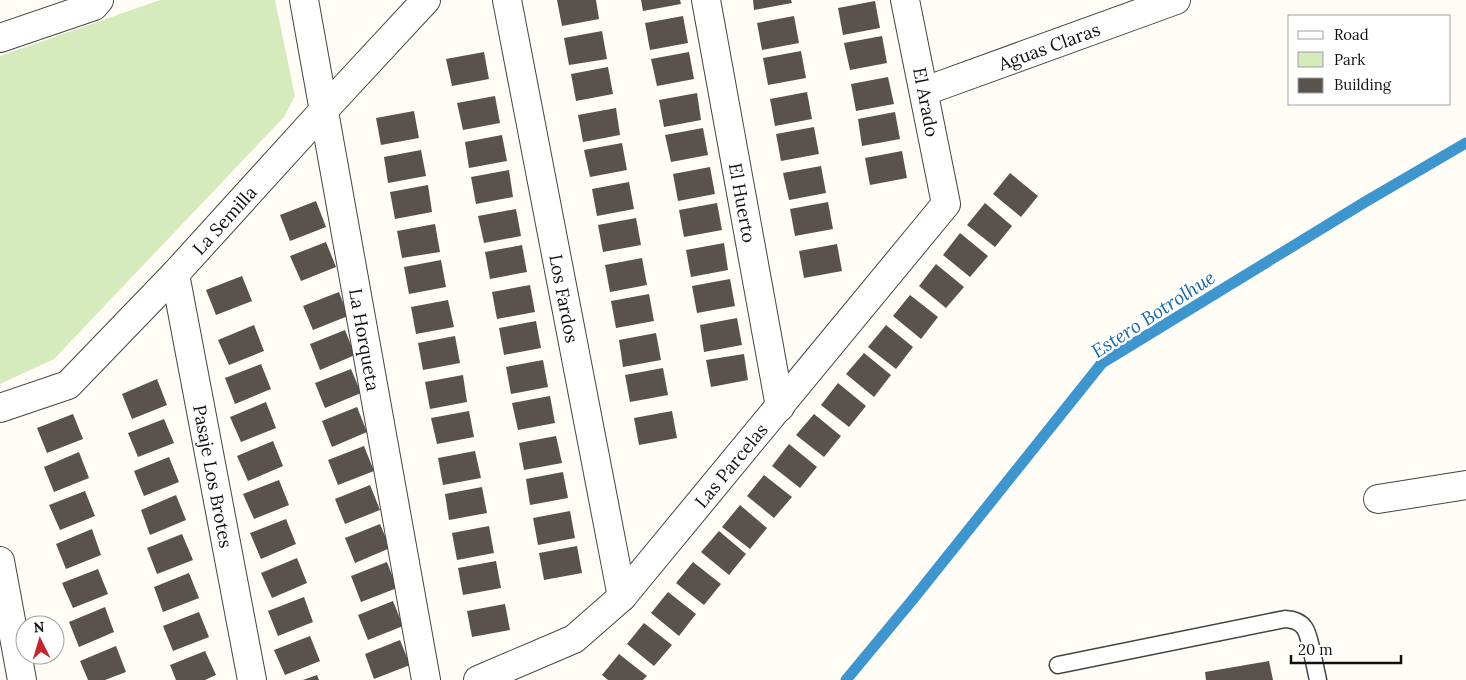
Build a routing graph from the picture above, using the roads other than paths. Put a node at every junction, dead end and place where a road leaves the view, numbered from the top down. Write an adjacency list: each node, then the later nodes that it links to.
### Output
1 (99, 0): 8 (street)
2 (304, 0): 10 (street, La Horqueta)
3 (426, 0): 10 (street, La Semilla)
4 (507, 0): 18 (street, Los Fardos)
5 (706, 0): 13 (street, El Huerto)
6 (905, 0): 9 (street, El Arado)
7 (1176, 0): 9 (street, Aguas Claras)
8 (0, 38)
9 (924, 91): 11 (street, El Arado)
10 (324, 110): 12 (street, La Semilla); 22 (street, La Horqueta)
11 (946, 204): 13 (street, Las Parcelas)
12 (175, 274): 14 (street, La Semilla); 21 (street, Pasaje Los Brotes)
13 (780, 407): 18 (street, Las Parcelas)
14 (0, 408)
15 (1466, 485): 16 (street)
16 (1378, 499)
17 (0, 561): 20 (street)
18 (622, 597): 23 (street, Las Parcelas)
19 (1058, 665): 24 (lane)
20 (22, 680)
21 (252, 680)
22 (426, 680)
23 (478, 680)
24 (1318, 680)

